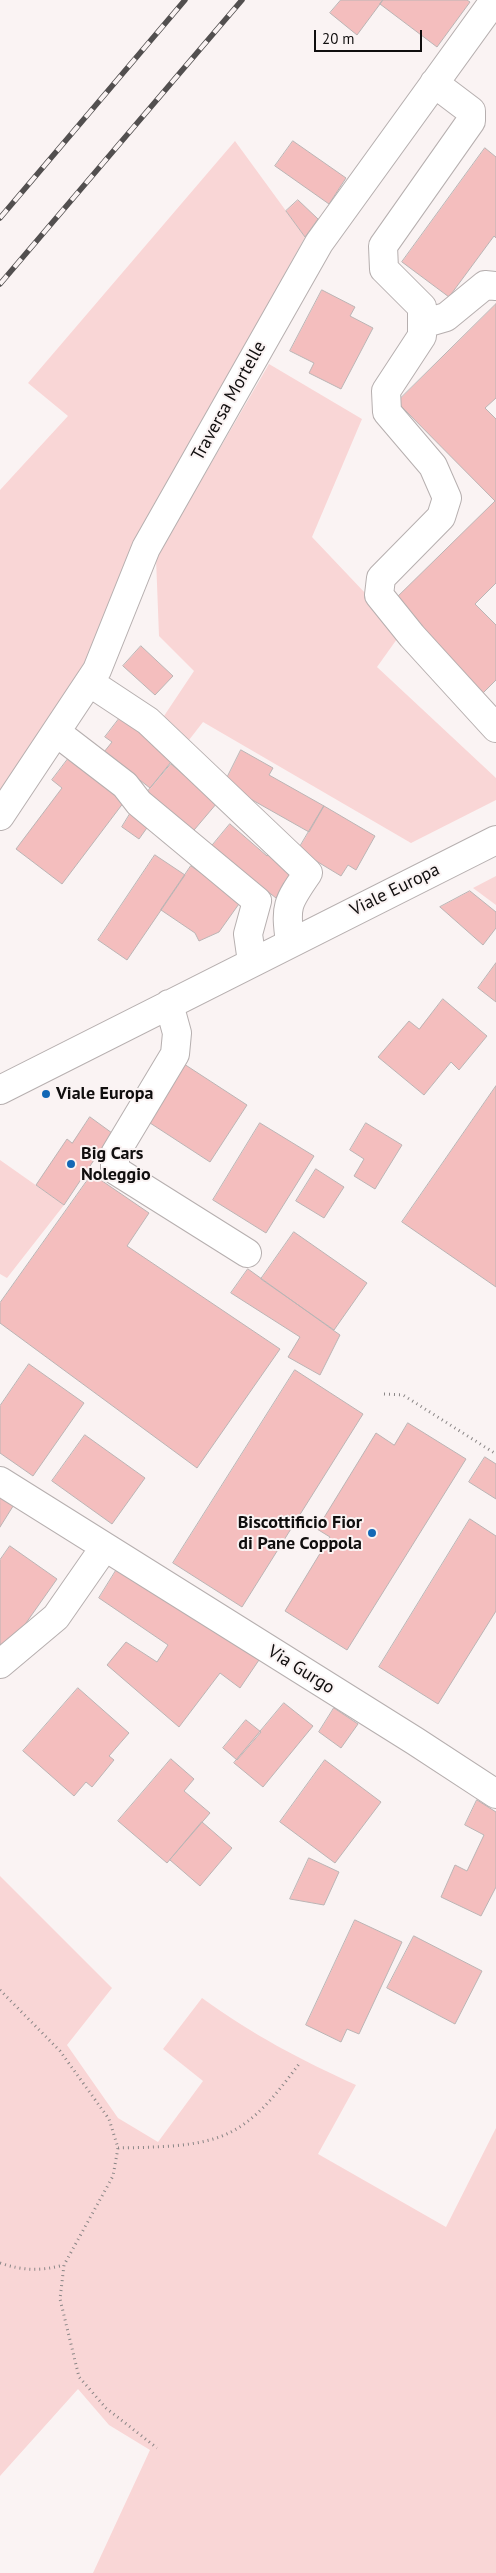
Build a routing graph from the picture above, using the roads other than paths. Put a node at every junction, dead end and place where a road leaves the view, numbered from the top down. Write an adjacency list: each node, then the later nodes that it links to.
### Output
1 (491, 5): 2 (street, Traversa Mortelle)
2 (434, 83): 4 (street); 5 (street, Traversa Mortelle)
3 (496, 286): 4 (street)
4 (422, 324): 6 (street)
5 (89, 682): 7 (street, Traversa Mortelle); 10 (street)
6 (491, 713)
7 (56, 732): 8 (street, Traversa Mortelle); 11 (street)
8 (0, 816)
9 (496, 840): 10 (street, Viale Europa)
10 (290, 942): 11 (street, Viale Europa)
11 (252, 962): 12 (street, Viale Europa)
12 (169, 1004): 13 (street, Viale Europa); 14 (street)
13 (0, 1090)
14 (247, 1253)
15 (0, 1481): 16 (street, Via Gurgo)
16 (104, 1548): 17 (street); 18 (street, Via Gurgo)
17 (0, 1664)
18 (496, 1794)

